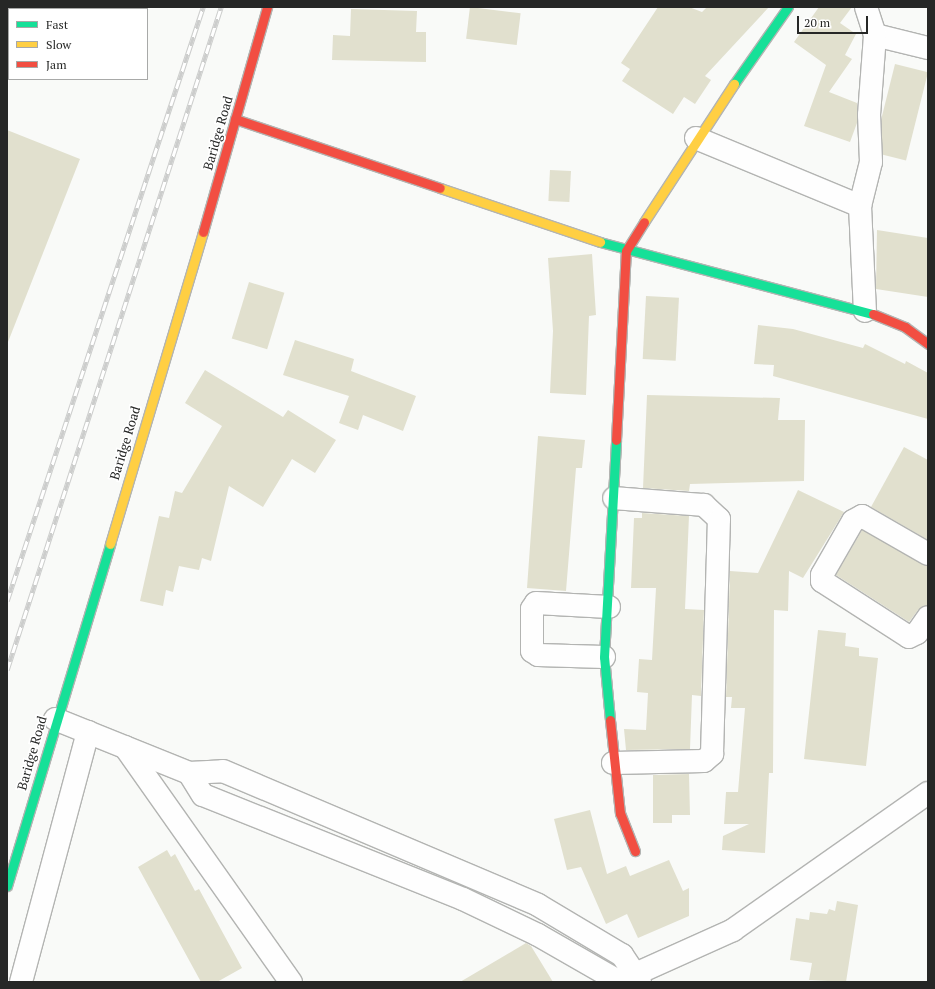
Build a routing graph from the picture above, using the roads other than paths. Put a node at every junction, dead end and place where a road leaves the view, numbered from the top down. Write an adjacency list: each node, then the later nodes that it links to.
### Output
1 (267, 7): 6 (street, Baridge Road)
2 (788, 7): 7 (street)
3 (866, 7): 4 (street)
4 (875, 35): 5 (street); 8 (street)
5 (928, 48)
6 (235, 119): 9 (street); 17 (street, Baridge Road)
7 (696, 138): 8 (street); 9 (street)
8 (860, 206): 10 (street)
9 (626, 251): 10 (street); 12 (street)
10 (865, 311): 11 (street)
11 (928, 344)
12 (614, 498): 14 (street); 20 (street)
13 (928, 554): 15 (street)
14 (609, 606): 16 (street); 16 (street)
15 (928, 617)
16 (604, 657): 20 (street)
17 (55, 719): 18 (street); 24 (street, Baridge Road)
18 (88, 732): 19 (street); 26 (street)
19 (125, 747): 21 (street); 27 (street)
20 (613, 763): 23 (street)
21 (189, 773): 25 (street); 25 (street)
22 (928, 793): 25 (street)
23 (635, 851)
24 (7, 886)
25 (626, 980)
26 (21, 982)
27 (291, 982)

